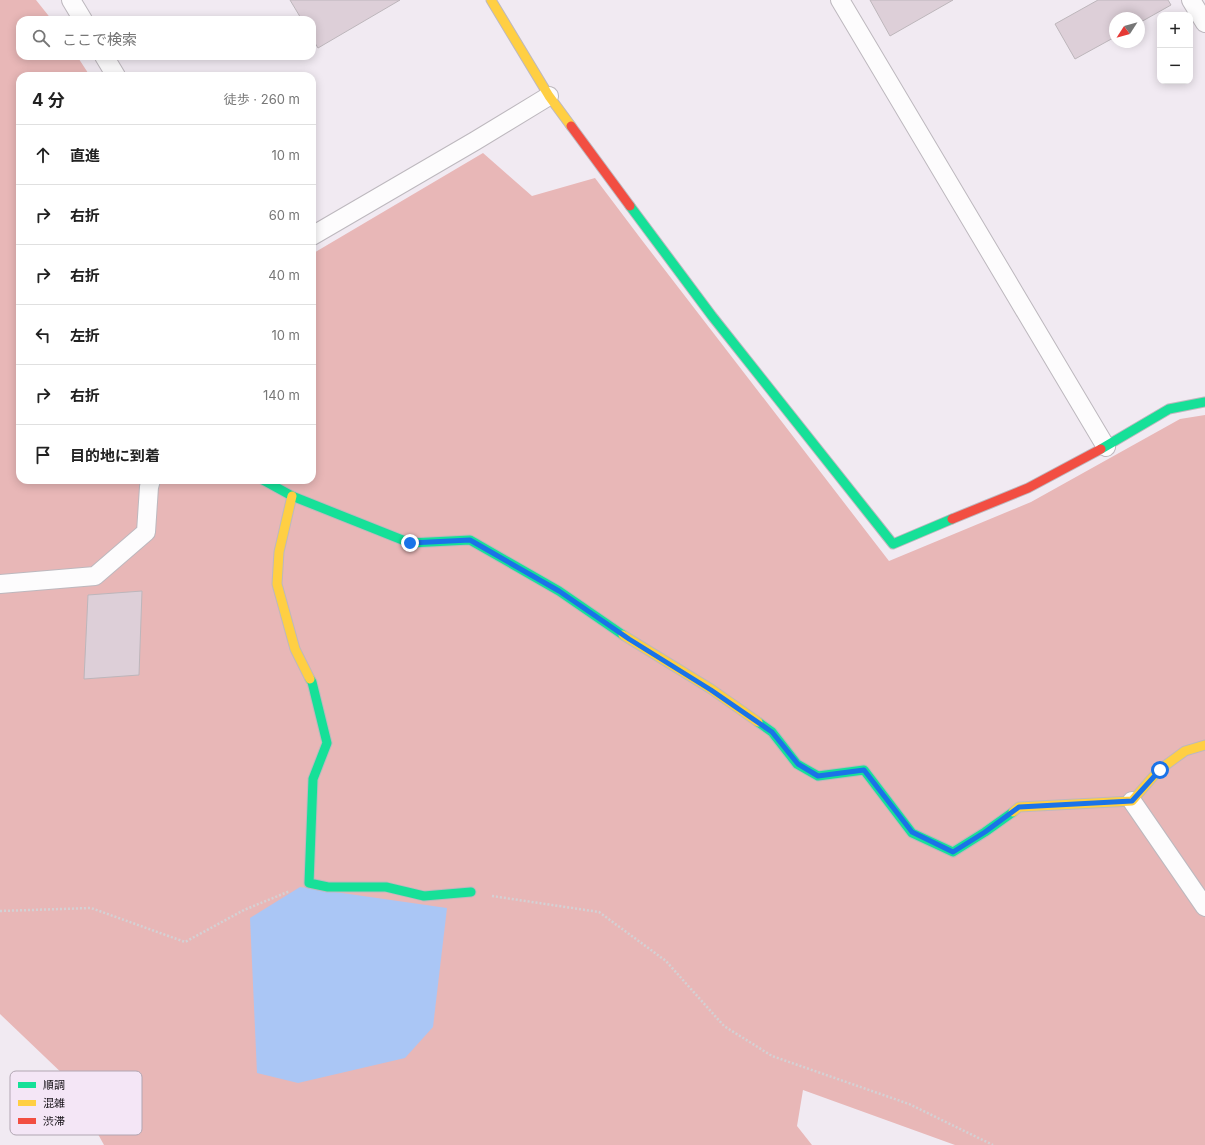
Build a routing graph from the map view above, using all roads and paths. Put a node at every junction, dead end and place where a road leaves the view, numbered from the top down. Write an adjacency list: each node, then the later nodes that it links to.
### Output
1 (71, 0): 5 (street)
2 (492, 0): 9 (street)
3 (840, 0): 12 (street)
4 (1191, 0): 6 (street)
5 (81, 16)
6 (1205, 22)
7 (106, 60): 8 (street)
8 (114, 72)
9 (549, 96): 10 (street); 12 (street)
10 (316, 234)
11 (1205, 402): 12 (street)
12 (1106, 447)
13 (150, 484): 16 (street)
14 (270, 484): 15 (street)
15 (292, 496): 18 (street); 19 (street)
16 (0, 584)
17 (1205, 745): 18 (street)
18 (1132, 801): 21 (street)
19 (309, 883): 20 (street); 22 (path)
20 (471, 892): 23 (path)
21 (1205, 907)
22 (0, 911)
23 (993, 1145)

